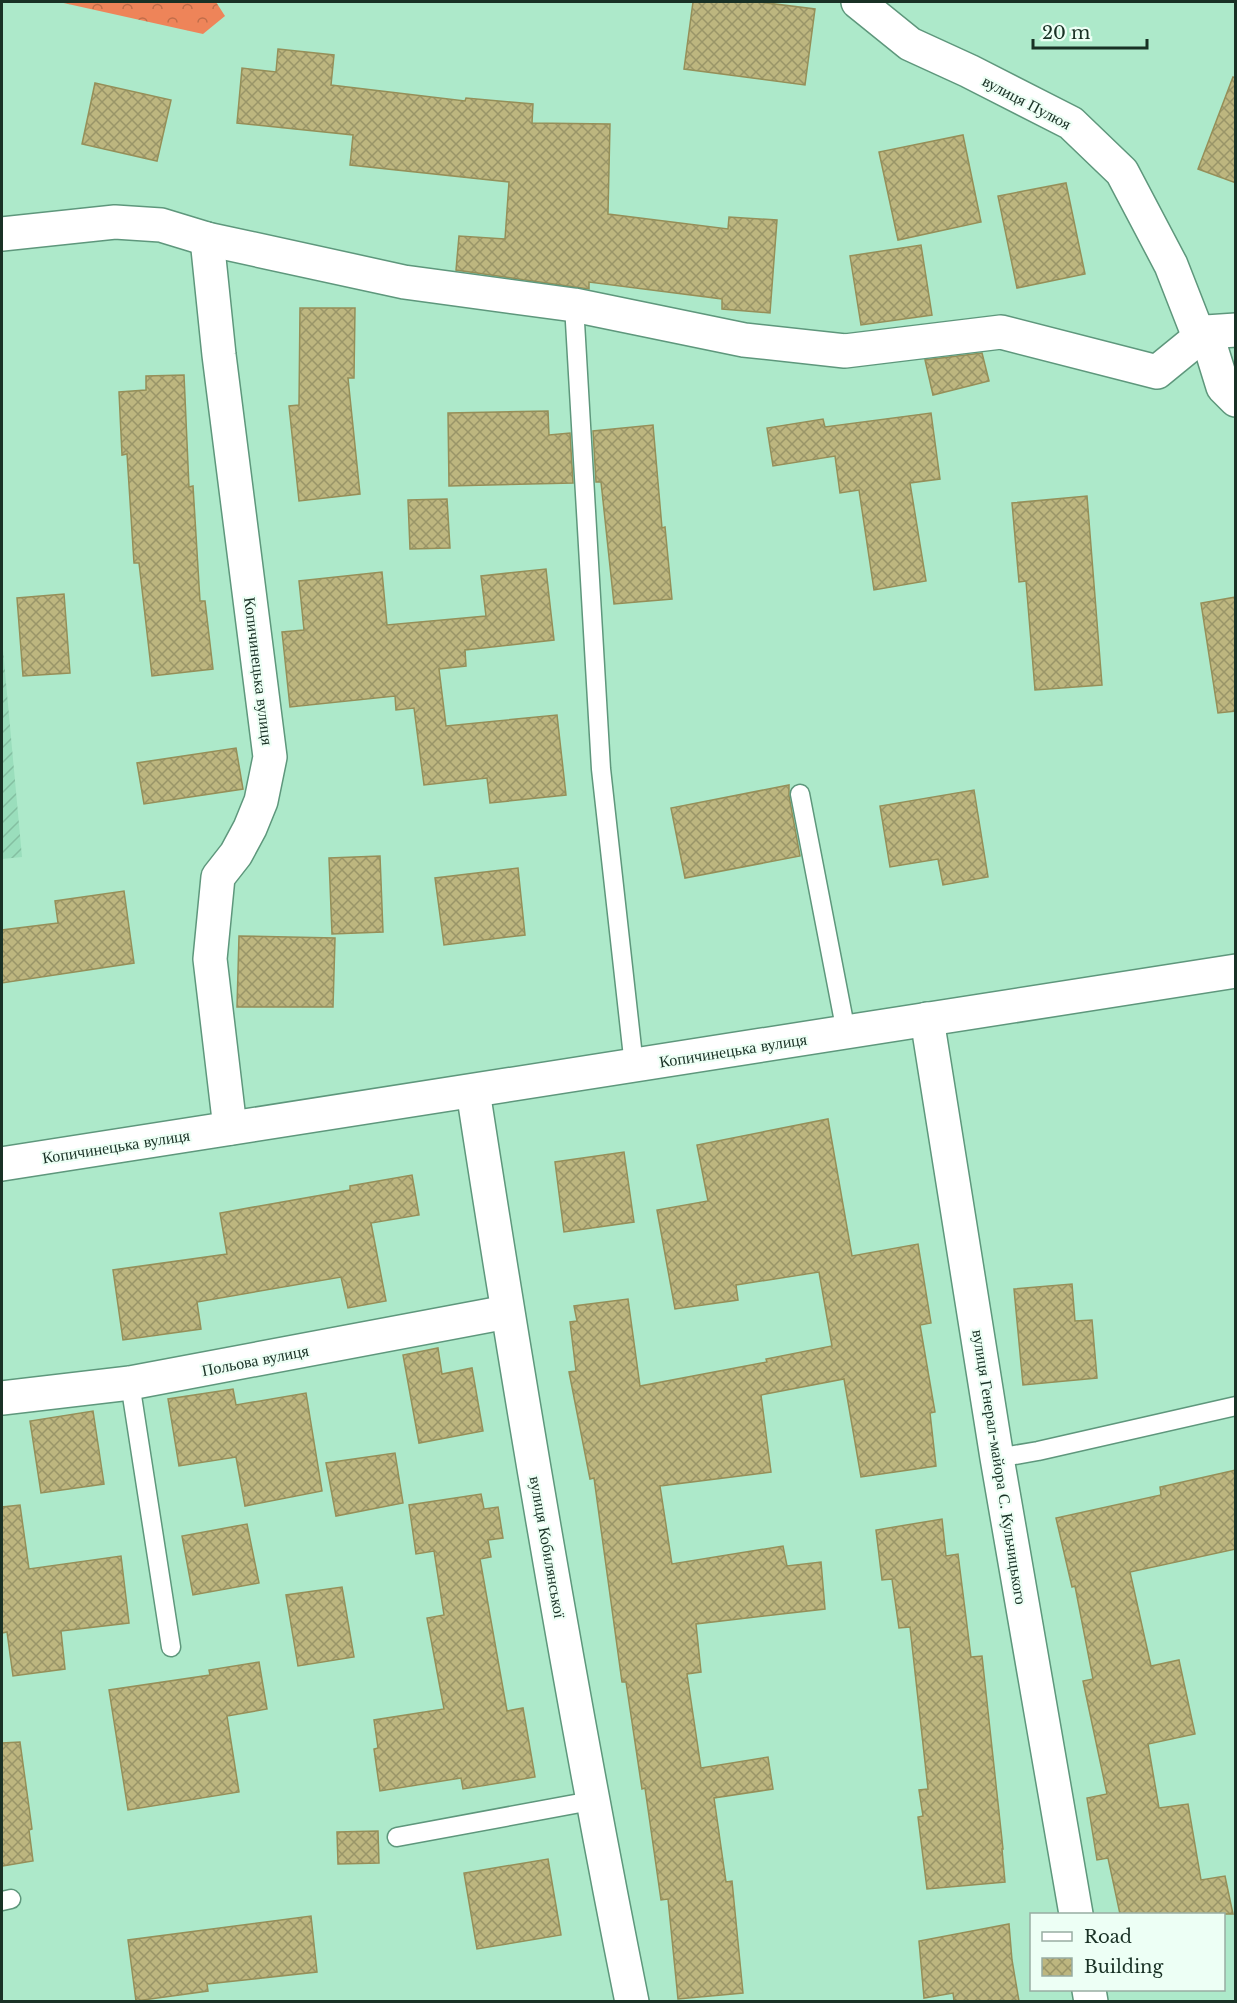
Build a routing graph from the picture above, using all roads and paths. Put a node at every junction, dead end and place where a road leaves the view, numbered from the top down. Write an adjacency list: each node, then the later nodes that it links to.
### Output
1 (858, 2): 5 (street, вулиця Пулюя)
2 (2, 234): 3 (street)
3 (207, 239): 4 (street); 13 (street, Копичинецька вулиця)
4 (574, 305): 5 (street); 11 (lane)
5 (1221, 331): 6 (street, вулиця Пулюя)
6 (1236, 400)
7 (800, 794): 10 (lane)
8 (1236, 971): 9 (street, Копичинецька вулиця)
9 (927, 1019): 10 (street, Копичинецька вулиця); 19 (street, вулиця Генерал-майора С. Кульчицького)
10 (846, 1032): 11 (street, Копичинецька вулиця)
11 (634, 1065): 12 (street, Копичинецька вулиця)
12 (473, 1091): 13 (street, Копичинецька вулиця); 15 (street, вулиця Кобилянської)
13 (230, 1128): 14 (street, Копичинецька вулиця)
14 (2, 1164)
15 (507, 1312): 16 (street, Польова вулиця); 21 (street, вулиця Кобилянської)
16 (130, 1383): 17 (street, Польова вулиця); 20 (lane)
17 (2, 1398)
18 (1236, 1406): 19 (lane)
19 (998, 1458): 23 (street, вулиця Генерал-майора С. Кульчицького)
20 (171, 1647)
21 (591, 1801): 22 (lane); 24 (street, вулиця Кобилянської)
22 (397, 1837)
23 (1076, 1913)
24 (632, 2001)

